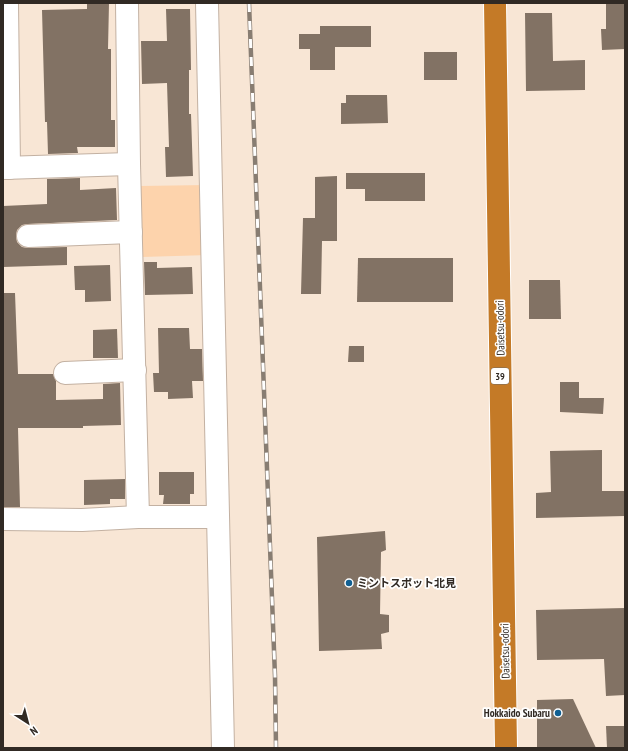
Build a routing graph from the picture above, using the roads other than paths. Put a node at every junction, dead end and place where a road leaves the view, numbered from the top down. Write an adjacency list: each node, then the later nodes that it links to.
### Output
1 (7, 3): 6 (street)
2 (127, 3): 5 (street)
3 (207, 3): 12 (street)
4 (495, 3): 15 (highway, Daisetsu-odori / 39)
5 (130, 164): 6 (street); 7 (street)
6 (6, 168)
7 (131, 232): 8 (street); 9 (street)
8 (28, 236)
9 (135, 370): 10 (street); 11 (street)
10 (65, 372)
11 (138, 517): 12 (street); 13 (street)
12 (218, 517): 14 (street)
13 (3, 519)
14 (223, 748)
15 (506, 748)

